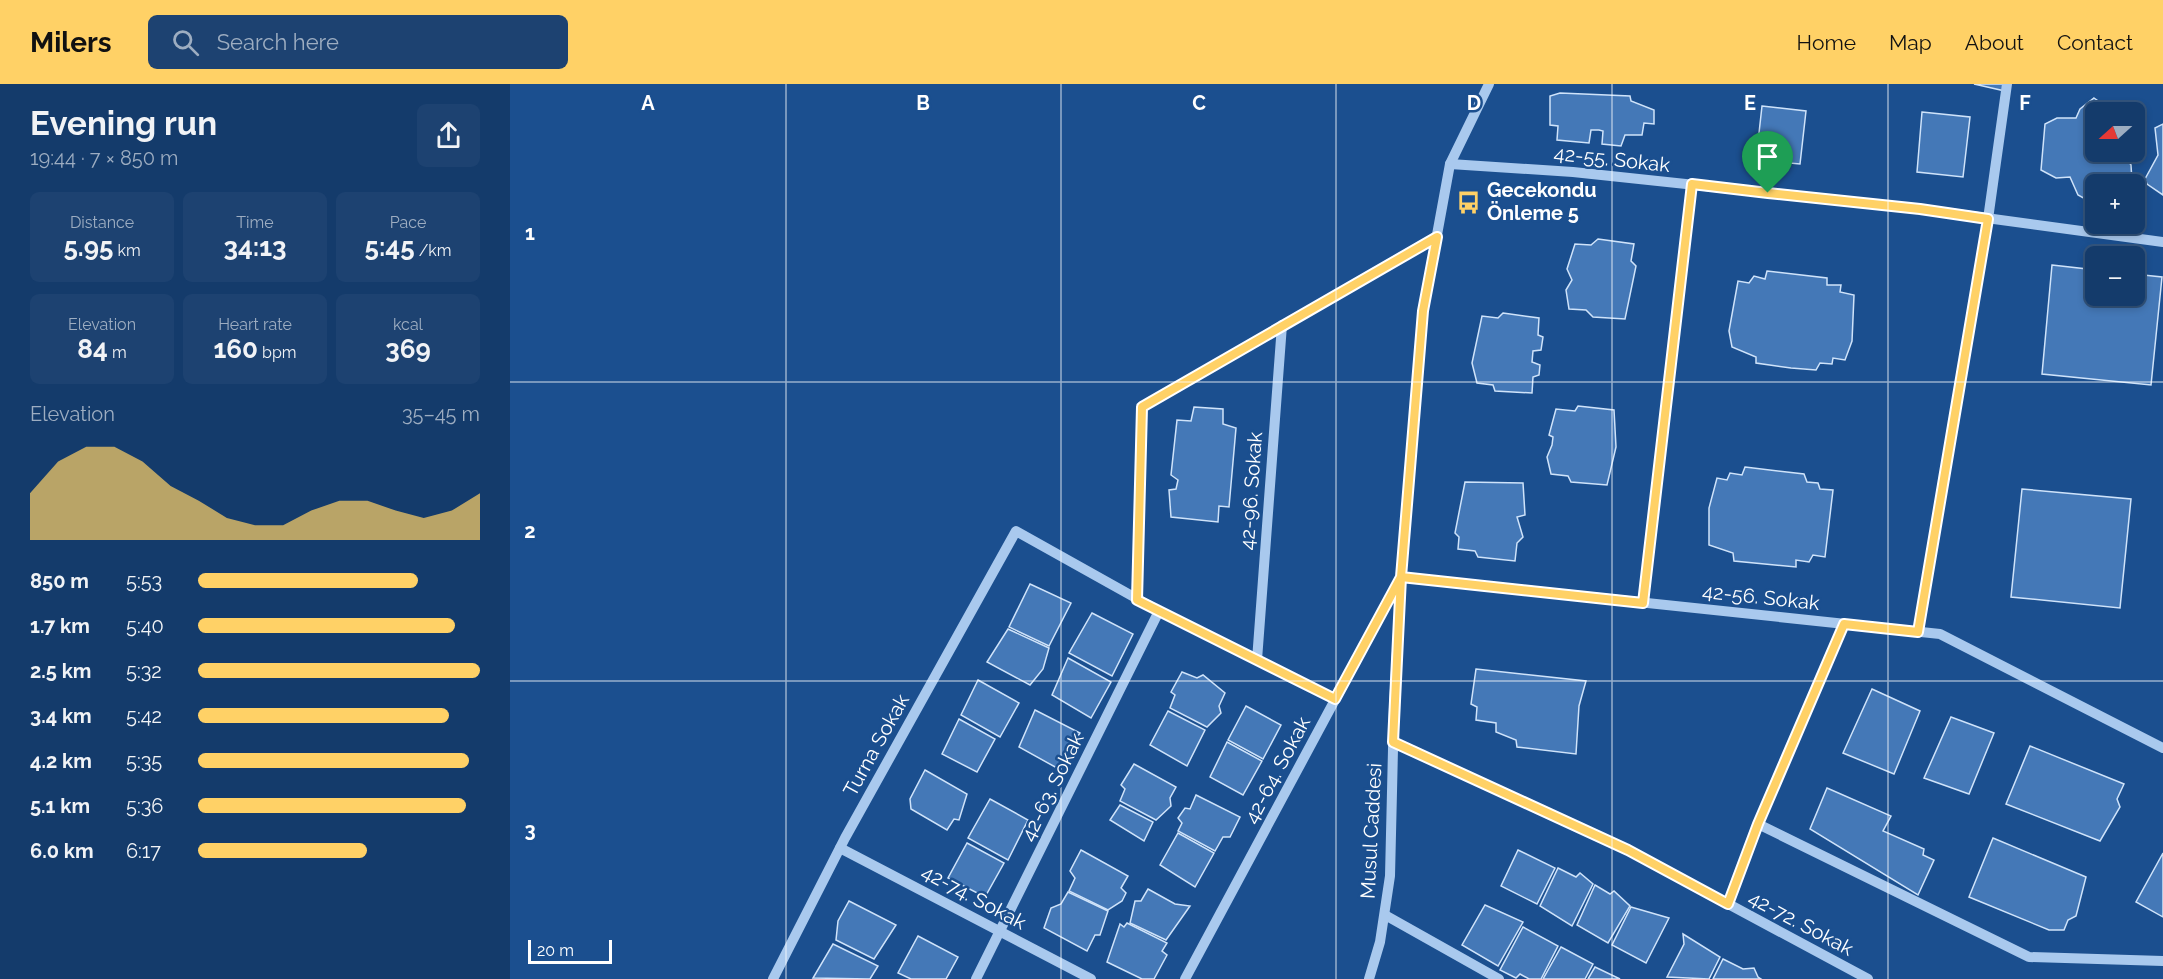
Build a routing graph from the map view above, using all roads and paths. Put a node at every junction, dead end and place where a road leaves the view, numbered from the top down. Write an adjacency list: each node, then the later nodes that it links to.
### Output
1 (1490, 84): 3 (street, Musul Caddesi)
2 (2007, 84): 5 (street)
3 (1450, 164): 4 (street, 42-55. Sokak); 6 (street, Musul Caddesi)
4 (1692, 184): 5 (street, 42-55. Sokak); 11 (street)
5 (1988, 219): 7 (street, 42-55. Sokak); 14 (street)
6 (1437, 237): 8 (street); 9 (street, Musul Caddesi)
7 (2163, 242)
8 (1282, 325): 10 (street); 15 (street, 42-96. Sokak)
9 (1401, 577): 11 (street, 42-56. Sokak); 16 (street, 42-64. Sokak); 17 (street, Musul Caddesi)
10 (1137, 600): 12 (street); 20 (street, Turna Sokak)
11 (1643, 603): 13 (street, 42-56. Sokak)
12 (1159, 611): 15 (street); 23 (street, 42-63. Sokak)
13 (1844, 624): 14 (street, 42-56. Sokak); 19 (street)
14 (1918, 632): 18 (street, 42-56. Sokak)
15 (1257, 660): 16 (street)
16 (1335, 699): 28 (street, 42-64. Sokak)
17 (1393, 742): 21 (street, 42-72. Sokak); 22 (street, Musul Caddesi)
18 (2163, 748)
19 (1758, 824): 21 (street); 24 (street)
20 (840, 848): 23 (street, 42-74. Sokak); 25 (street, Turna Sokak)
21 (1728, 904): 31 (street, 42-72. Sokak)
22 (1384, 915): 29 (street, Musul Caddesi); 30 (street)
23 (1001, 932): 26 (street, 42-63. Sokak); 27 (street, 42-74. Sokak)
24 (2163, 961)
25 (773, 979)
26 (976, 979)
27 (1091, 979)
28 (1185, 979)
29 (1369, 979)
30 (1499, 979)
31 (1868, 979)

